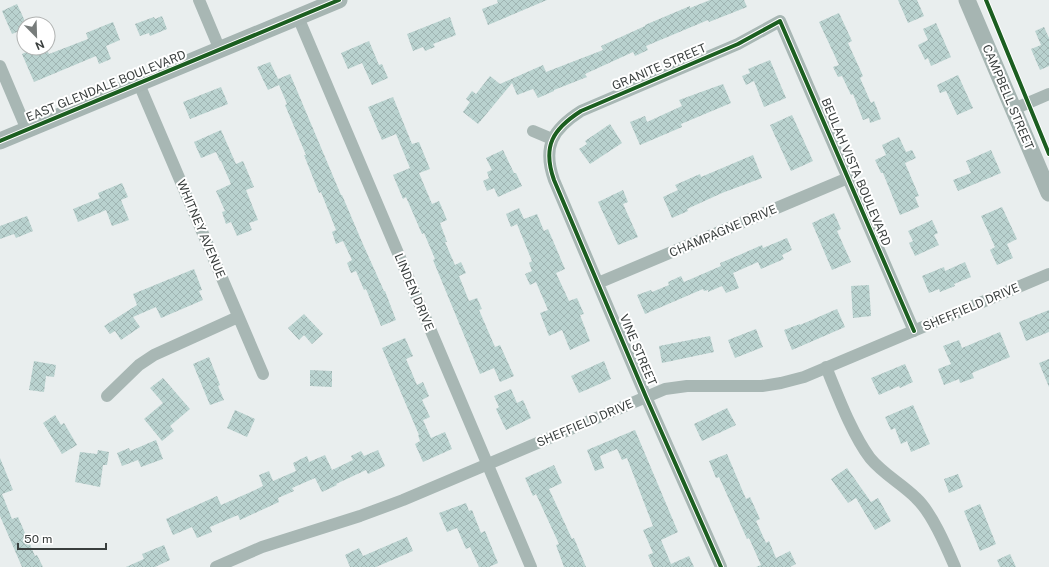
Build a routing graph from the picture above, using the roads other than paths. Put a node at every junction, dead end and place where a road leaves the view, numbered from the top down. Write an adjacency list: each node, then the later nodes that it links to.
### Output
1 (199, 0): 6 (street)
2 (339, 0): 4 (street, EAST GLENDALE BOULEVARD)
3 (966, 0): 10 (street, CAMPBELL STREET)
4 (298, 18): 6 (street, EAST GLENDALE BOULEVARD); 25 (street, LINDEN DRIVE)
5 (780, 21): 13 (street, GRANITE STREET); 15 (street, BEULAH VISTA BOULEVARD)
6 (220, 50): 8 (street, EAST GLENDALE BOULEVARD)
7 (0, 66): 11 (street)
8 (139, 84): 11 (street, EAST GLENDALE BOULEVARD); 19 (street, WHITNEY AVENUE)
9 (1049, 94): 10 (street)
10 (1014, 109): 16 (street, CAMPBELL STREET)
11 (27, 130): 14 (street, EAST GLENDALE BOULEVARD)
12 (533, 131): 13 (street)
13 (552, 139): 18 (street, VINE STREET)
14 (0, 141)
15 (848, 178): 18 (street, CHAMPAGNE DRIVE); 20 (street, BEULAH VISTA BOULEVARD)
16 (1049, 194)
17 (1049, 274): 20 (street, SHEFFIELD DRIVE)
18 (598, 283): 24 (street, VINE STREET)
19 (238, 317): 22 (street, WHITNEY AVENUE); 23 (street)
20 (914, 331): 21 (street, SHEFFIELD DRIVE)
21 (826, 368): 24 (street, SHEFFIELD DRIVE); 29 (street)
22 (263, 374)
23 (107, 396)
24 (646, 397): 25 (street, SHEFFIELD DRIVE); 28 (street, VINE STREET)
25 (486, 464): 26 (street, SHEFFIELD DRIVE); 27 (street, LINDEN DRIVE)
26 (216, 567)
27 (531, 567)
28 (721, 567)
29 (955, 567)

